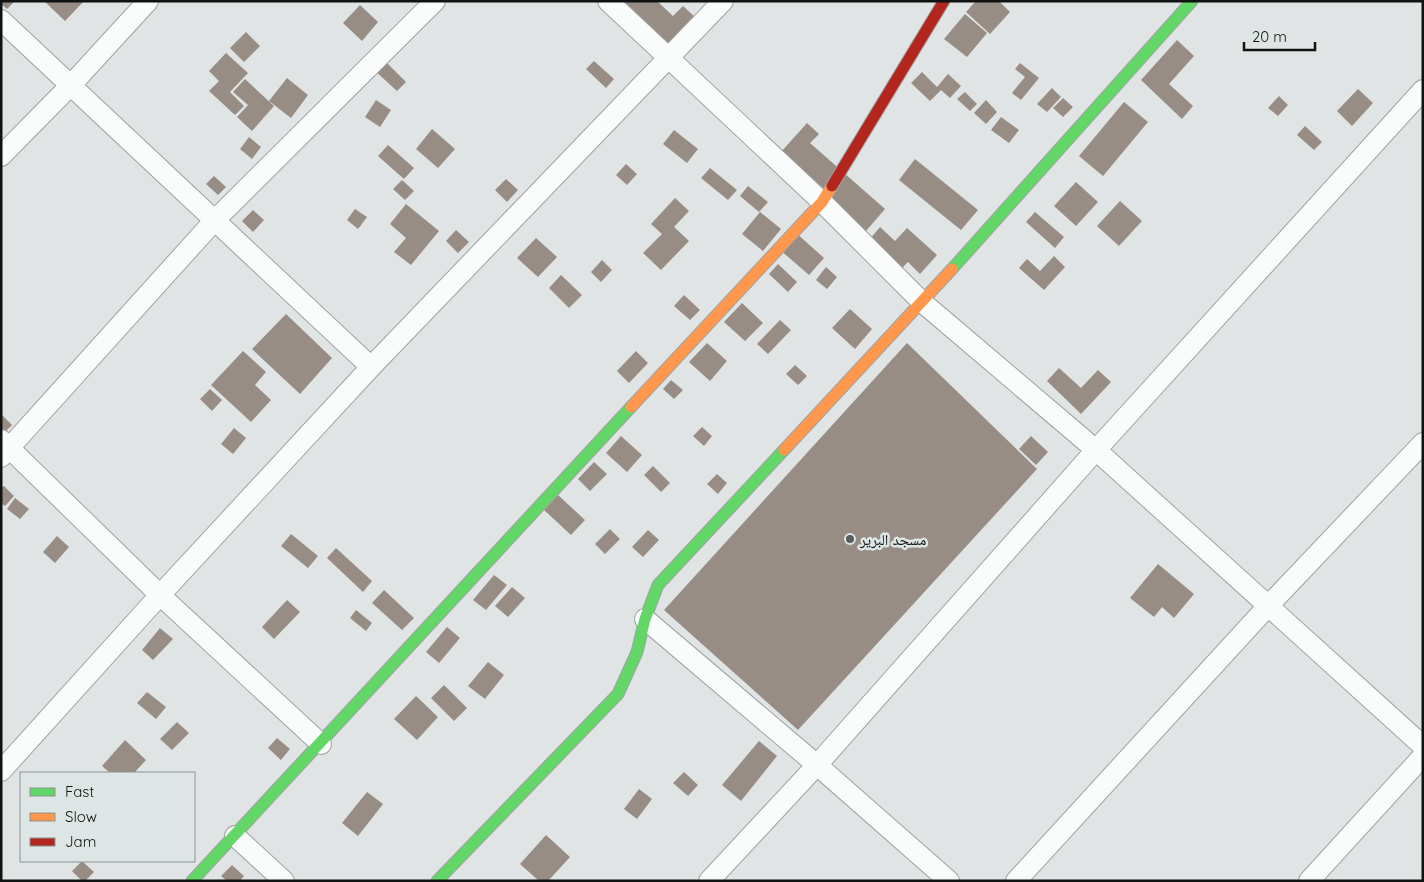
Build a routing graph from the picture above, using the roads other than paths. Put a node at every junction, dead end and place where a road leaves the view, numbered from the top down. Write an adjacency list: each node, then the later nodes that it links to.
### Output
1 (148, 1): 9 (street)
2 (435, 1): 13 (street)
3 (608, 1): 8 (street)
4 (722, 1): 8 (street)
5 (944, 1): 12 (street)
6 (1192, 1): 14 (street)
7 (1, 20): 9 (street)
8 (668, 58): 12 (street); 15 (street)
9 (71, 85): 11 (street); 13 (street)
10 (1423, 90): 18 (street)
11 (1, 156)
12 (822, 202): 14 (street); 22 (street)
13 (214, 221): 15 (street); 17 (street)
14 (922, 302): 18 (street); 21 (street)
15 (371, 367): 19 (street)
16 (1423, 443): 20 (street)
17 (4, 448): 19 (street)
18 (1096, 450): 20 (street); 25 (street)
19 (160, 595): 22 (street); 26 (street)
20 (1268, 606): 23 (street); 33 (street)
21 (645, 619): 25 (street); 30 (street)
22 (321, 744): 27 (street)
23 (1423, 746)
24 (1423, 756): 34 (street)
25 (817, 765): 31 (street); 32 (street)
26 (1, 771)
27 (235, 836): 28 (street); 29 (street)
28 (192, 881)
29 (284, 881)
30 (437, 881)
31 (710, 881)
32 (949, 881)
33 (1016, 881)
34 (1309, 881)

